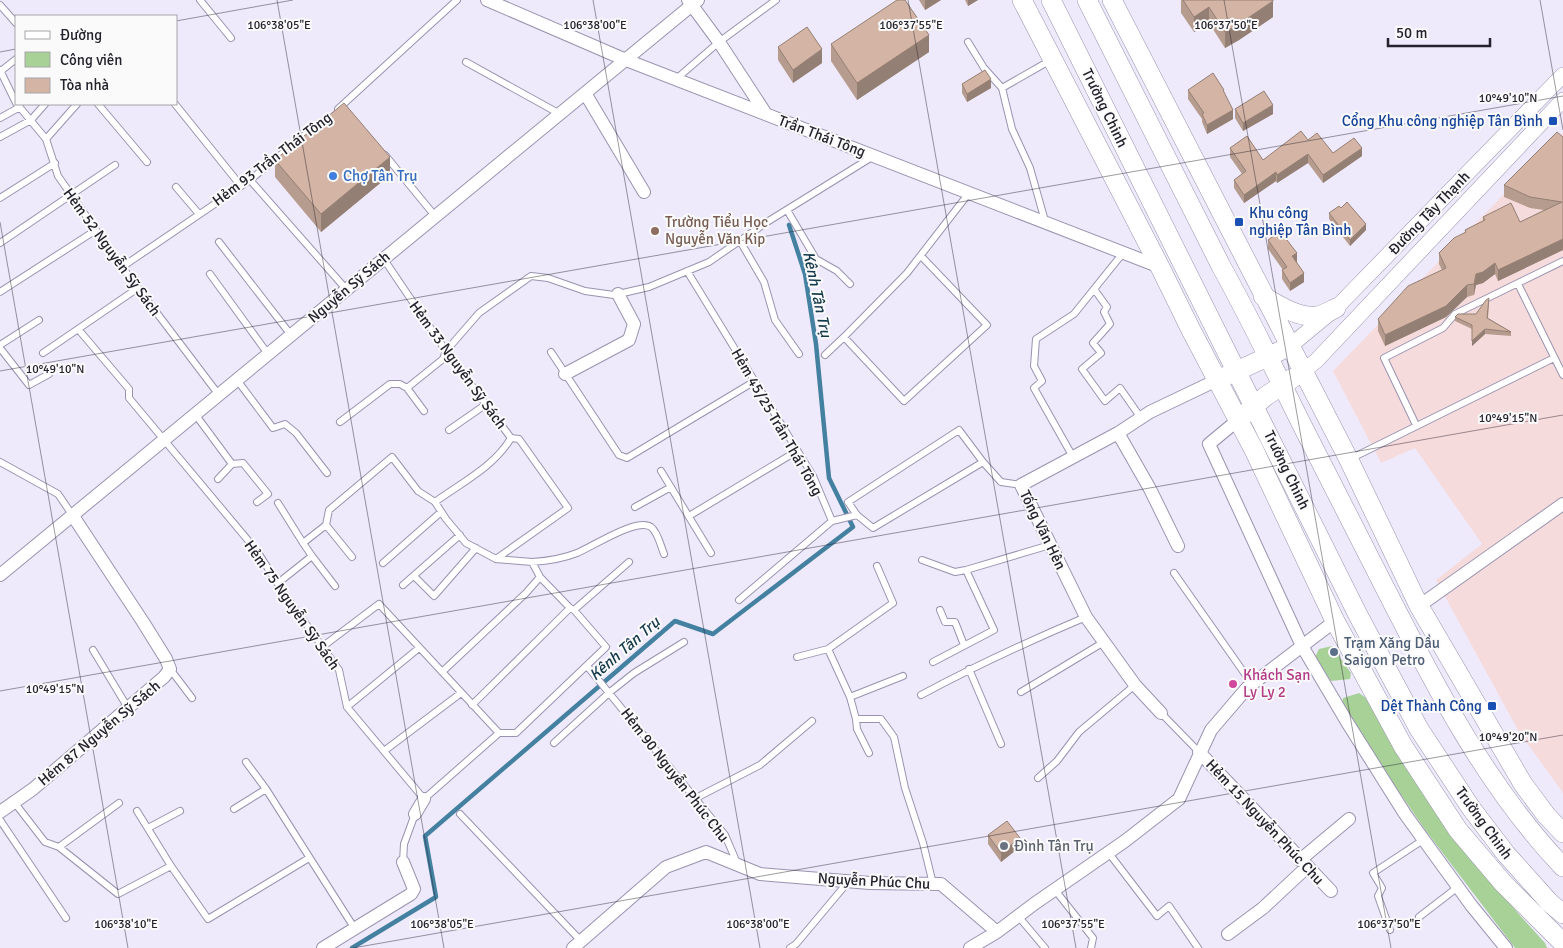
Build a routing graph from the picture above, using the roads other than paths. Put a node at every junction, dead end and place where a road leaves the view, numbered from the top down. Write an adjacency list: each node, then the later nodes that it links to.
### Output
1 (200, 0): 14 (lane)
2 (457, 0): 28 (lane, Hẻm 93 Trần Thái Tông)
3 (487, 0): 17 (street, Trần Thái Tông)
4 (776, 0): 15 (lane)
5 (1022, 0): 13 (main road, Trường Chinh)
6 (1051, 0): 12 (main road, Trường Chinh)
7 (1111, 0): 9 (main road); 80 (main road)
8 (692, 2): 15 (street); 17 (street, Nguyễn Sỹ Sách)
9 (1089, 4): 12 (main road); 68 (main road)
10 (0, 5): 11 (lane)
11 (15, 22)
12 (1062, 22): 13 (main road); 96 (main road, Trường Chinh)
13 (1038, 32): 18 (main road, Trường Chinh)
14 (231, 38)
15 (719, 42): 23 (lane); 38 (street)
16 (968, 42): 24 (lane)
17 (626, 60): 23 (street, Trần Thái Tông); 25 (street, Nguyễn Sỹ Sách)
18 (1052, 60): 24 (lane); 70 (main road, Trường Chinh)
19 (15, 61): 21 (lane)
20 (466, 62): 37 (lane)
21 (0, 70): 27 (lane, Hẻm 52 Nguyễn Sỹ Sách)
22 (1563, 75): 26 (street, Đường Tây Thạnh)
23 (675, 80): 38 (street, Trần Thái Tông)
24 (1002, 88): 59 (lane)
25 (585, 93): 37 (street, Nguyễn Sỹ Sách); 52 (street)
26 (1540, 99): 34 (street); 81 (street, Đường Tây Thạnh)
27 (15, 101)
28 (343, 104): 35 (lane, Hẻm 93 Trần Thái Tông); 36 (lane)
29 (18, 105): 40 (lane); 41 (lane, Hẻm 52 Nguyễn Sỹ Sách)
30 (44, 105): 41 (lane)
31 (76, 105): 43 (lane)
32 (99, 105): 46 (lane)
33 (176, 105): 50 (lane)
34 (1558, 108): 97 (street, Đường Tây Thạnh)
35 (336, 110)
36 (349, 112)
37 (560, 114): 58 (street, Nguyễn Sỹ Sách)
38 (766, 114): 45 (street, Trần Thái Tông)
39 (328, 117): 49 (lane, Hẻm 93 Trần Thái Tông)
40 (0, 118)
41 (31, 120): 42 (lane); 43 (lane, Hẻm 52 Nguyễn Sỹ Sách)
42 (0, 137)
43 (46, 139): 47 (lane, Hẻm 52 Nguyễn Sỹ Sách)
44 (380, 149): 58 (lane)
45 (873, 156): 53 (street, Trần Thái Tông); 56 (lane)
46 (147, 162)
47 (55, 163): 54 (lane, Hẻm 52 Nguyễn Sỹ Sách); 55 (lane)
48 (115, 165): 54 (lane)
49 (250, 180): 50 (lane, Hẻm 93 Trần Thái Tông); 76 (lane)
50 (241, 186): 57 (lane, Hẻm 93 Trần Thái Tông)
51 (176, 187): 57 (lane)
52 (644, 192)
53 (969, 193): 59 (street, Trần Thái Tông); 65 (lane)
54 (71, 195): 60 (lane, Hẻm 52 Nguyễn Sỹ Sách); 63 (lane)
55 (0, 198)
56 (787, 210): 61 (lane); 73 (lane)
57 (199, 214): 69 (lane, Hẻm 93 Trần Thái Tông)
58 (435, 216): 66 (street, Nguyễn Sỹ Sách)
59 (1045, 223): 64 (street, Trần Thái Tông)
60 (96, 230): 69 (lane, Hẻm 52 Nguyễn Sỹ Sách); 78 (lane)
61 (740, 241): 71 (lane); 92 (lane)
62 (219, 242): 84 (lane)
63 (0, 243)
64 (1123, 253): 70 (street, Trần Thái Tông); 77 (lane)
65 (922, 256): 85 (lane); 85 (lane)
66 (383, 258): 76 (street, Nguyễn Sỹ Sách); 88 (lane, Hẻm 33 Nguyễn Sỹ Sách)
67 (1563, 261): 74 (lane)
68 (1221, 266): 80 (main road); 94 (main road)
69 (122, 267): 75 (lane, Hẻm 52 Nguyễn Sỹ Sách)
70 (1160, 267): 102 (main road, Trường Chinh)
71 (687, 271): 79 (lane); 103 (lane, Hẻm 45/25 Trần Thái Tông)
72 (210, 274): 91 (lane)
73 (850, 284)
74 (1518, 284): 95 (lane); 114 (lane)
75 (138, 288): 83 (lane); 106 (lane, Hẻm 52 Nguyễn Sỹ Sách)
76 (346, 289): 84 (street, Nguyễn Sỹ Sách)
77 (1094, 289): 111 (lane); 120 (lane)
78 (0, 291)
79 (618, 294): 88 (lane); 99 (street)
80 (1266, 298): 81 (main road); 87 (main road)
81 (1336, 308): 87 (street, Đường Tây Thạnh)
82 (38, 320): 86 (lane)
83 (78, 329): 90 (lane); 118 (lane, Hẻm 75 Nguyễn Sỹ Sách)
84 (291, 335): 91 (street, Nguyễn Sỹ Sách)
85 (844, 337): 93 (lane)
86 (0, 346): 98 (lane)
87 (1290, 346): 94 (main road); 97 (main road)
88 (446, 351): 105 (lane); 107 (lane, Hẻm 33 Nguyễn Sỹ Sách)
89 (551, 352): 99 (lane)
90 (43, 353)
91 (268, 354): 101 (street, Nguyễn Sỹ Sách)
92 (799, 354)
93 (825, 355)
94 (1268, 356): 96 (main road); 104 (main road)
95 (1554, 358): 100 (lane); 114 (lane)
96 (1237, 371): 102 (main road); 108 (main road, Trường Chinh)
97 (1303, 371): 104 (main road); 121 (main road)
98 (49, 374)
99 (565, 374): 103 (lane)
100 (1563, 375)
101 (237, 380): 106 (street, Nguyễn Sỹ Sách); 126 (lane)
102 (1218, 380): 111 (street, Tống Văn Hên); 112 (main road, Trường Chinh)
103 (755, 381): 119 (lane, Hẻm 45/25 Trần Thái Tông)
104 (1283, 386): 108 (main road); 230 (main road)
105 (407, 388): 109 (lane); 113 (lane)
106 (219, 395): 110 (street, Nguyễn Sỹ Sách)
107 (486, 405): 115 (lane); 117 (lane, Hẻm 33 Nguyễn Sỹ Sách)
108 (1255, 406): 112 (main road); 236 (main road, Trường Chinh)
109 (424, 411)
110 (195, 414): 118 (street, Nguyễn Sỹ Sách); 124 (lane)
111 (1141, 418): 116 (street, Tống Văn Hên)
112 (1238, 420): 169 (main road, Trường Chinh); 173 (street)
113 (340, 422)
114 (1416, 425): 121 (lane)
115 (449, 430)
116 (1118, 433): 120 (street, Tống Văn Hên); 144 (street)
117 (510, 438): 131 (lane, Hẻm 33 Nguyễn Sỹ Sách); 150 (lane)
118 (164, 440): 137 (street, Nguyễn Sỹ Sách); 161 (lane, Hẻm 75 Nguyễn Sỹ Sách)
119 (797, 451): 138 (lane); 139 (lane, Hẻm 45/25 Trần Thái Tông)
120 (1073, 457): 128 (street, Tống Văn Hên)
121 (1349, 460): 165 (main road)
122 (984, 462): 128 (lane); 136 (lane); 136 (lane)
123 (1, 464): 137 (lane)
124 (232, 464): 127 (lane); 130 (lane)
125 (661, 471): 129 (lane)
126 (328, 474)
127 (218, 478)
128 (1020, 485): 143 (street, Tống Văn Hên)
129 (671, 487): 134 (lane); 138 (lane)
130 (257, 502)
131 (435, 502): 135 (lane); 140 (lane)
132 (278, 503): 142 (lane)
133 (1563, 504): 165 (street)
134 (635, 507)
135 (441, 512): 141 (lane); 152 (lane)
136 (856, 515): 139 (lane)
137 (73, 516): 158 (street, Nguyễn Sỹ Sách); 182 (street, Hẻm 87 Nguyễn Sỹ Sách)
138 (689, 516): 146 (lane)
139 (832, 521): 164 (lane)
140 (326, 525): 142 (lane); 149 (lane)
141 (460, 535): 145 (lane); 159 (lane)
142 (303, 543): 148 (lane)
143 (1050, 544): 156 (lane); 168 (street, Tống Văn Hên)
144 (1178, 546)
145 (476, 548): 150 (lane); 159 (lane)
146 (711, 553)
147 (664, 554): 153 (lane)
148 (312, 556): 161 (lane); 163 (lane)
149 (352, 557)
150 (496, 559): 153 (lane)
151 (922, 560): 156 (lane)
152 (383, 562)
153 (532, 562): 160 (lane)
154 (629, 562): 166 (lane)
155 (877, 566): 176 (lane)
156 (966, 570): 172 (lane)
157 (1174, 573): 185 (lane)
158 (0, 575)
159 (414, 576): 162 (lane)
160 (540, 577): 166 (lane); 183 (lane)
161 (278, 583): 174 (lane, Hẻm 75 Nguyễn Sỹ Sách)
162 (403, 585)
163 (335, 586)
164 (739, 600)
165 (1419, 606): 221 (main road)
166 (572, 609): 180 (lane); 193 (lane)
167 (940, 610): 172 (lane)
168 (1086, 617): 171 (street, Tống Văn Hên); 181 (lane)
169 (1335, 620): 173 (street); 244 (main road, Trường Chinh)
170 (684, 642): 187 (lane)
171 (1104, 642): 186 (street, Tống Văn Hên); 188 (lane)
172 (964, 645): 179 (lane)
173 (1302, 646): 185 (street); 222 (street)
174 (322, 647): 175 (lane); 194 (lane, Hẻm 75 Nguyễn Sỹ Sách)
175 (419, 648): 183 (lane); 194 (lane)
176 (828, 649): 178 (lane); 191 (lane)
177 (93, 650): 195 (lane)
178 (797, 657)
179 (933, 662)
180 (587, 666): 187 (lane, Hẻm 90 Nguyễn Phúc Chu); 199 (lane)
181 (969, 668): 190 (lane); 201 (lane)
182 (170, 669): 192 (lane); 195 (street, Hẻm 87 Nguyễn Sỹ Sách)
183 (442, 672): 189 (lane)
184 (903, 676): 191 (lane)
185 (1252, 684): 203 (street)
186 (1135, 685): 196 (street, Tống Văn Hên); 206 (lane)
187 (609, 690): 200 (lane); 208 (lane, Hẻm 90 Nguyễn Phúc Chu)
188 (1021, 692)
189 (461, 693): 193 (lane); 202 (lane)
190 (921, 695)
191 (850, 697): 197 (lane)
192 (192, 698)
193 (472, 705): 199 (lane)
194 (347, 707): 202 (lane, Hẻm 75 Nguyễn Sỹ Sách)
195 (128, 708): 210 (street, Hẻm 87 Nguyễn Sỹ Sách)
196 (1161, 713): 203 (lane, Tống Văn Hên)
197 (856, 719): 204 (lane); 232 (lane)
198 (812, 721): 208 (lane)
199 (499, 733): 209 (lane)
200 (554, 743)
201 (1001, 744)
202 (384, 751): 209 (lane, Hẻm 75 Nguyễn Sỹ Sách)
203 (1199, 752): 224 (street); 228 (street, Hẻm 15 Nguyễn Phúc Chu)
204 (869, 753)
205 (246, 762): 207 (lane)
206 (1038, 778)
207 (266, 789): 212 (lane); 225 (lane)
208 (696, 798): 227 (lane, Hẻm 90 Nguyễn Phúc Chu)
209 (424, 799): 216 (street)
210 (14, 802): 215 (street, Hẻm 87 Nguyễn Sỹ Sách); 223 (lane)
211 (119, 803): 223 (lane)
212 (234, 809)
213 (137, 811): 220 (lane)
214 (180, 811): 220 (lane)
215 (0, 812)
216 (415, 814): 226 (lane)
217 (460, 814): 245 (lane)
218 (1349, 819): 228 (street)
219 (0, 820): 239 (lane)
220 (148, 828): 229 (lane)
221 (1563, 833)
222 (1423, 840): 233 (street); 241 (lane)
223 (59, 847): 229 (lane)
224 (1108, 852): 234 (street); 252 (lane)
225 (309, 858): 229 (lane); 240 (lane)
226 (403, 862): 240 (street)
227 (738, 864): 231 (street, Nguyễn Phúc Chu); 245 (street, Nguyễn Phúc Chu)
228 (1304, 864): 235 (street, Hẻm 15 Nguyễn Phúc Chu); 243 (street)
229 (171, 866)
230 (1563, 867)
231 (849, 881): 232 (street, Nguyễn Phúc Chu); 246 (lane)
232 (933, 884): 242 (street, Nguyễn Phúc Chu)
233 (1458, 887): 238 (lane); 253 (street)
234 (1055, 890): 237 (street); 251 (lane)
235 (1331, 891)
236 (1563, 914)
237 (1018, 916): 242 (street); 250 (lane)
238 (1420, 917)
239 (66, 918)
240 (355, 929): 247 (street)
241 (1390, 930)
242 (997, 932): 249 (street)
243 (1228, 934)
244 (1563, 943)
245 (577, 944)
246 (798, 946): 248 (lane)
247 (323, 948)
248 (790, 948)
249 (970, 948)
250 (1045, 948)
251 (1091, 948)
252 (1198, 948)
253 (1506, 948)

